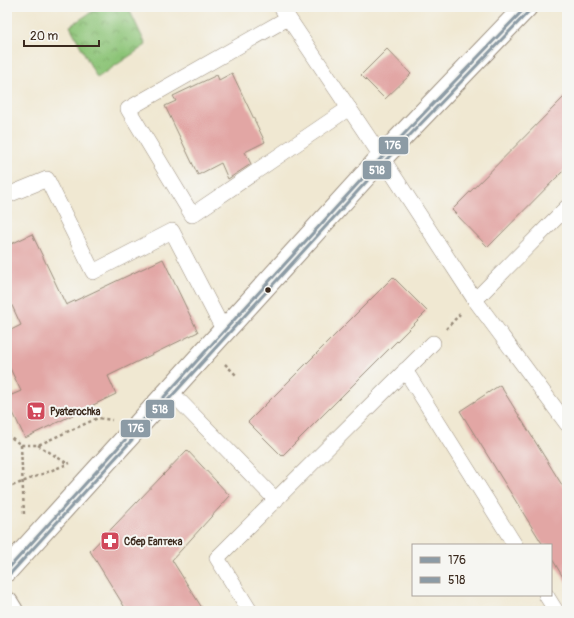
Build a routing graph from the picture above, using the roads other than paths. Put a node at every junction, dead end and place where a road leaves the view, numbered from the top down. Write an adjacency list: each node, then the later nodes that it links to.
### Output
1 (526, 7): 4 (street)
2 (284, 13): 3 (lane); 3 (lane)
3 (349, 108): 4 (lane)
4 (382, 157): 7 (lane); 8 (street)
5 (8, 195): 8 (lane)
6 (567, 207): 7 (lane)
7 (475, 300): 12 (lane)
8 (224, 330): 11 (street)
9 (433, 343): 10 (lane)
10 (405, 370): 13 (lane); 14 (lane)
11 (169, 390): 13 (lane); 15 (street)
12 (567, 424)
13 (276, 500): 19 (lane)
14 (514, 544)
15 (7, 570)
16 (547, 596): 20 (lane)
17 (7, 603): 18 (street)
18 (12, 611)
19 (250, 611)
20 (556, 611)

